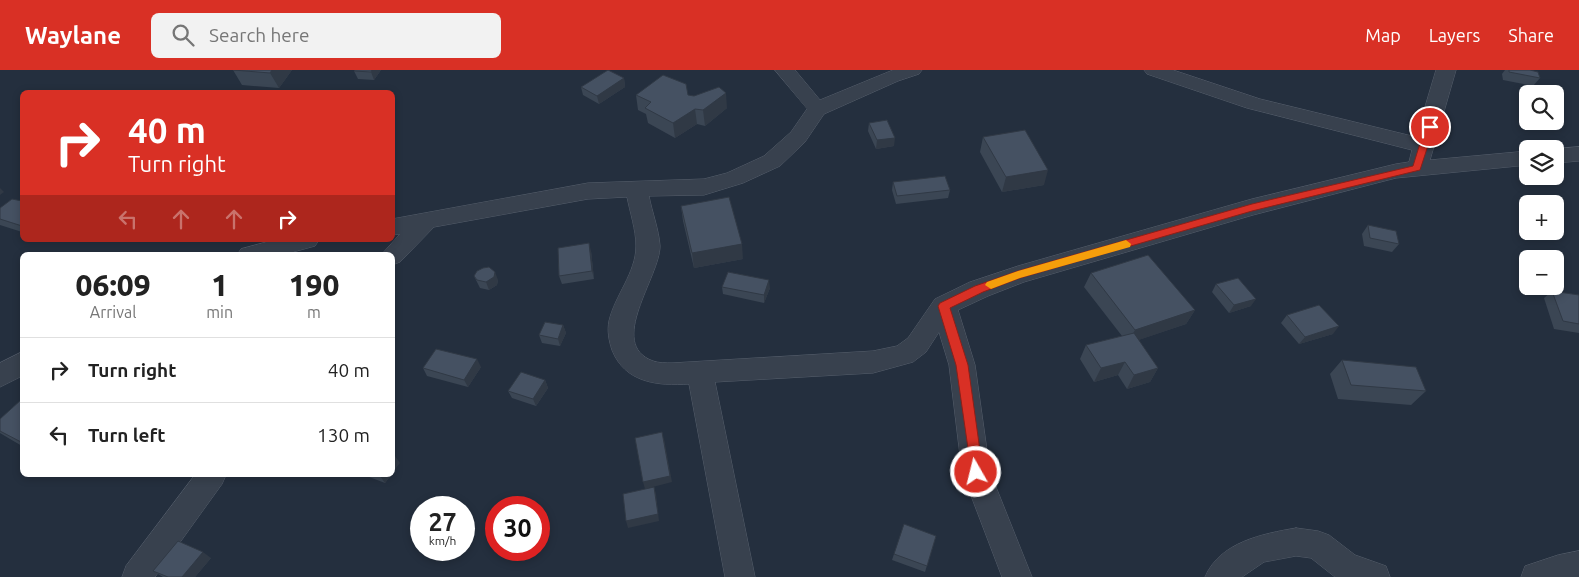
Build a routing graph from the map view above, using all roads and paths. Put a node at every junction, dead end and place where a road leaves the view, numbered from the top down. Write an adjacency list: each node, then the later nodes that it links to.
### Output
1 (785, 70): 5 (street)
2 (912, 70): 5 (street)
3 (1154, 70): 6 (street)
4 (1446, 70): 6 (street)
5 (817, 109): 11 (street)
6 (1424, 146): 10 (street)
7 (1579, 154): 8 (street)
8 (1564, 155)
9 (1519, 159): 10 (street)
10 (1417, 168): 17 (street)
11 (636, 189): 12 (street); 19 (street)
12 (426, 222): 13 (street); 16 (street)
13 (395, 227)
14 (299, 242): 15 (street)
15 (261, 252)
16 (395, 253)
17 (944, 306): 19 (street); 25 (street)
18 (20, 364): 20 (street)
19 (700, 372): 24 (street)
20 (0, 376)
21 (211, 477): 23 (street)
22 (1579, 566): 28 (street)
23 (138, 577)
24 (740, 577)
25 (1018, 577)
26 (1220, 577): 27 (street)
27 (1375, 577)
28 (1536, 577)

